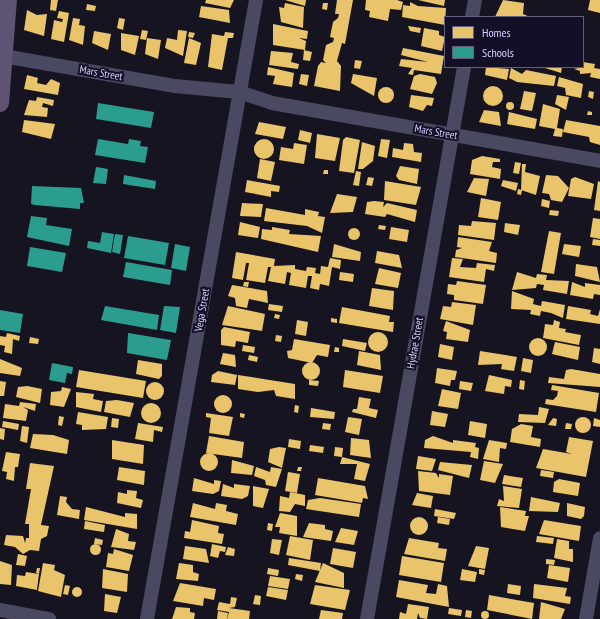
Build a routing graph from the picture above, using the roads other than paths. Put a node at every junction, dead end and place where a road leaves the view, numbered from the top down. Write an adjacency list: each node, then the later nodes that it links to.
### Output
1 (8, 0): 5 (main road)
2 (256, 0): 7 (street, Vega Street)
3 (475, 0): 4 (street)
4 (472, 16)
5 (2, 62): 7 (street, Mars Street); 8 (main road)
6 (464, 68): 9 (street, Hydrae Street)
7 (239, 97): 9 (street, Mars Street); 14 (street, Vega Street)
8 (0, 103)
9 (452, 135): 10 (street, Mars Street); 15 (street, Hydrae Street)
10 (600, 161)
11 (600, 538): 16 (street)
12 (0, 610): 13 (street)
13 (49, 619)
14 (147, 619)
15 (367, 619)
16 (586, 619)

